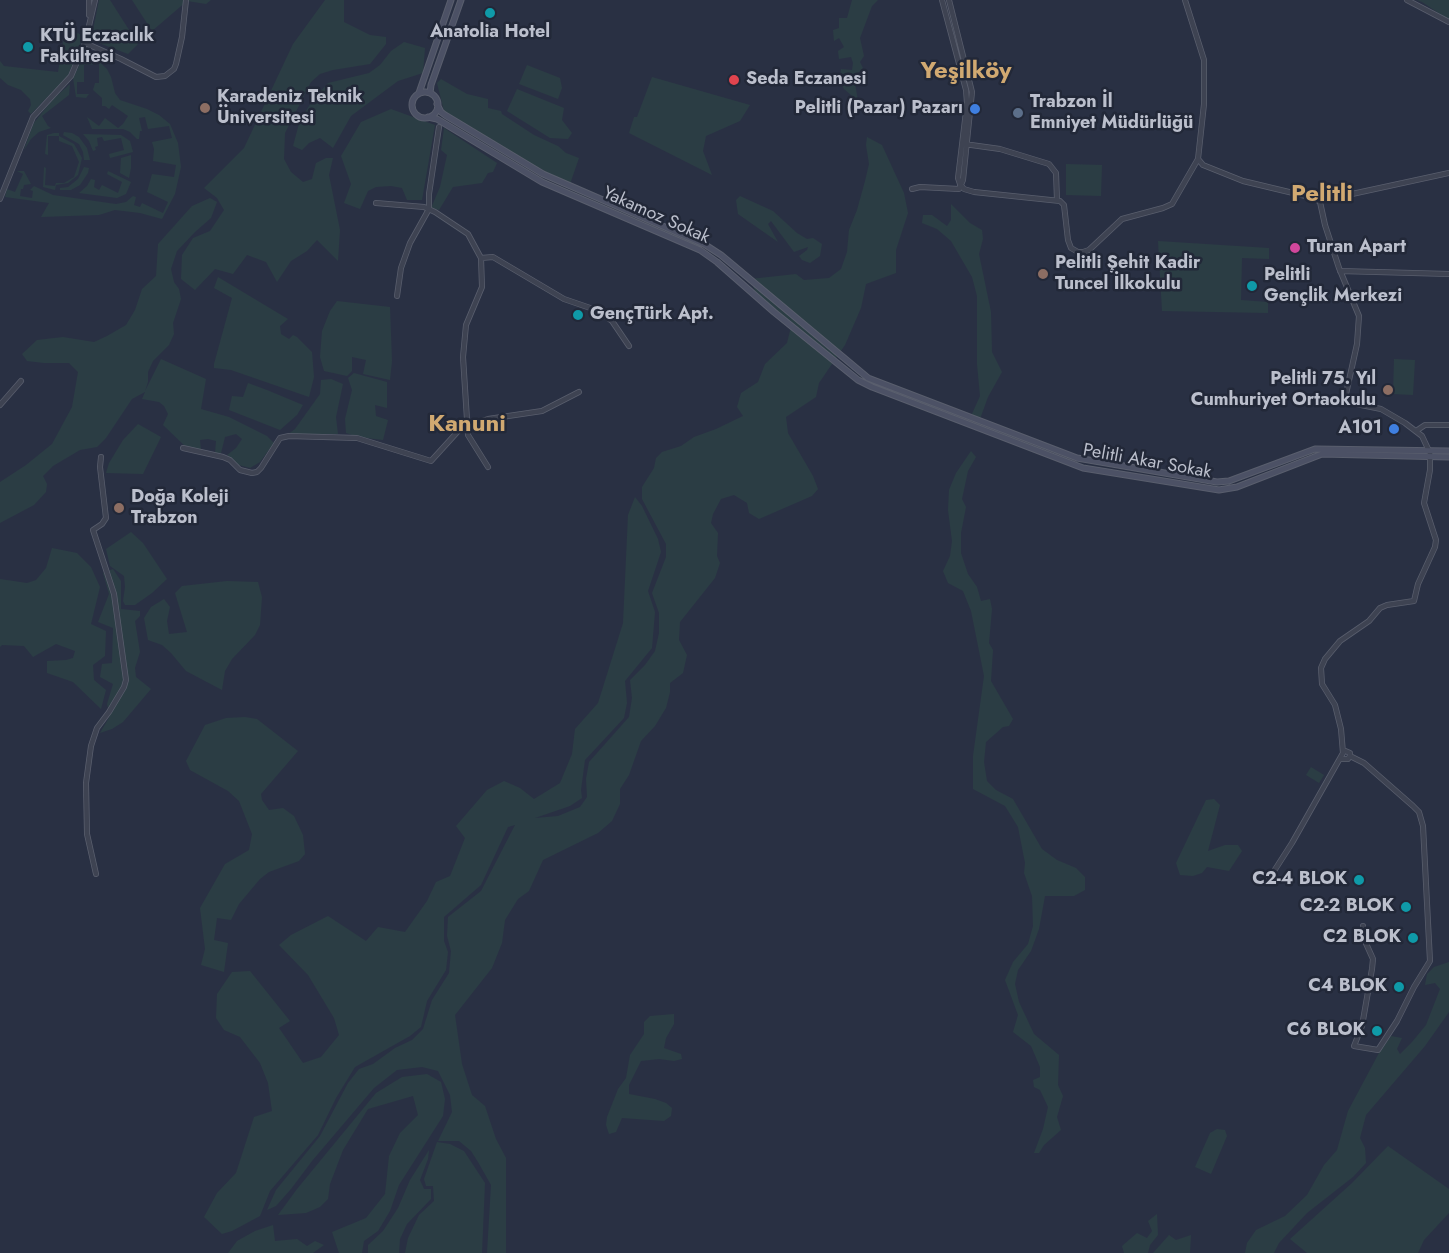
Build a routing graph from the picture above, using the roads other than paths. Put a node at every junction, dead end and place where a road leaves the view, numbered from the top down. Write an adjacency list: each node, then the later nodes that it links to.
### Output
1 (89, 0): 11 (street)
2 (95, 0): 11 (street)
3 (186, 0): 12 (street)
4 (451, 0): 14 (main road)
5 (461, 0): 15 (main road)
6 (942, 0): 13 (street)
7 (949, 0): 13 (street)
8 (1185, 0): 20 (street)
9 (1407, 0): 10 (street)
10 (1449, 22)
11 (89, 24): 12 (street)
12 (85, 44): 25 (street)
13 (964, 71): 19 (street)
14 (419, 93): 15 (main road); 17 (main road)
15 (430, 93): 16 (main road)
16 (437, 104): 17 (main road); 36 (main road, Yakamoz Sokak)
17 (428, 117): 38 (main road, Yakamoz Sokak)
18 (439, 127): 28 (street)
19 (964, 144): 22 (street); 26 (street)
20 (1198, 159): 24 (street); 26 (street)
21 (1449, 173): 24 (street)
22 (960, 184): 23 (street); 26 (street)
23 (912, 189)
24 (1287, 191): 30 (street)
25 (0, 199)
26 (1058, 200)
27 (376, 203): 28 (street)
28 (429, 208): 29 (street); 32 (street)
29 (481, 258): 33 (street); 39 (street)
30 (1340, 271): 31 (street); 41 (street)
31 (1449, 274)
32 (397, 296)
33 (629, 346)
34 (21, 381): 37 (street)
35 (579, 392): 39 (street)
36 (919, 398): 44 (main road, Pelitli Akar Sokak)
37 (0, 405)
38 (916, 405): 44 (main road, Pelitli Akar Sokak)
39 (466, 425): 42 (street); 47 (street)
40 (1449, 425): 41 (street)
41 (1416, 431): 44 (street)
42 (183, 448)
43 (1449, 451): 44 (main road, Pelitli Akar Sokak)
44 (1430, 454): 46 (main road, Pelitli Akar Sokak); 48 (street)
45 (101, 457): 51 (street)
46 (1449, 457)
47 (488, 467)
48 (1343, 750): 49 (street); 50 (street)
49 (1350, 756): 50 (street); 53 (street)
50 (1340, 759): 52 (street)
51 (96, 874)
52 (1268, 882)
53 (1363, 926)

